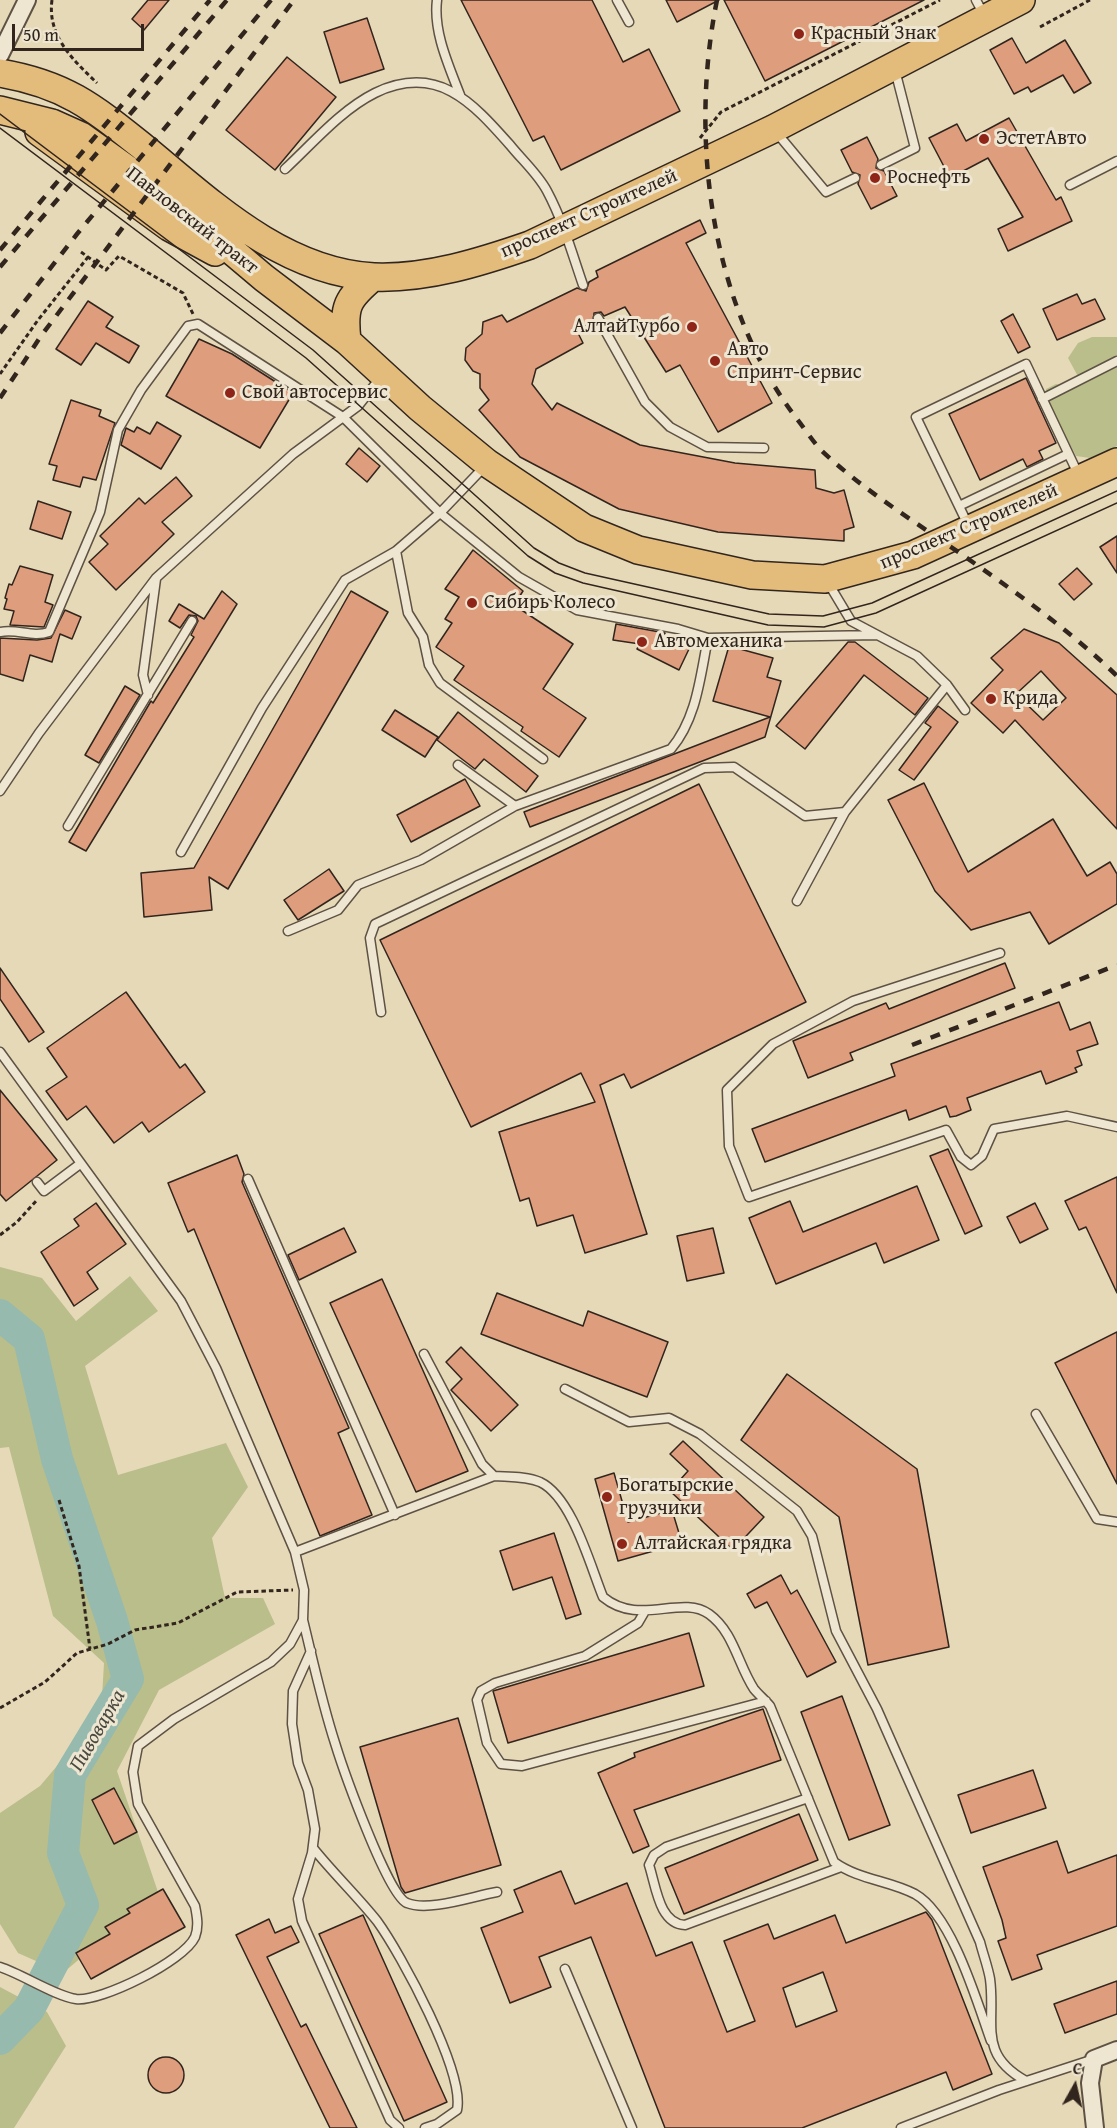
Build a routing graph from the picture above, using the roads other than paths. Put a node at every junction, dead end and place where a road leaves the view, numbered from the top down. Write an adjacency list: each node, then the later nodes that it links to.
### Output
1 (27, 0): 7 (street)
2 (437, 0): 10 (lane)
3 (617, 0): 6 (lane)
4 (1021, 0): 5 (main road, проспект Строителей)
5 (981, 9): 8 (main road, проспект Строителей)
6 (629, 22)
7 (0, 55)
8 (894, 66): 12 (main road, проспект Строителей); 14 (lane)
9 (0, 73): 19 (main road, проспект Строителей)
10 (460, 95): 15 (lane); 18 (lane)
11 (1, 110): 20 (main road, Павловский тракт)
12 (773, 129): 16 (lane); 18 (main road, проспект Строителей)
13 (1117, 161): 17 (lane)
14 (881, 165)
15 (285, 169)
16 (855, 178)
17 (1070, 185)
18 (564, 228): 19 (main road, проспект Строителей); 21 (lane)
19 (373, 277): 23 (main road)
20 (264, 278): 23 (main road, проспект Строителей)
21 (583, 285)
22 (598, 318): 28 (lane)
23 (347, 341): 25 (main road, проспект Строителей)
24 (1117, 361): 26 (lane)
25 (384, 375): 27 (lane); 31 (main road, проспект Строителей)
26 (1042, 399): 29 (lane); 33 (lane)
27 (343, 417): 34 (lane); 37 (lane); 40 (lane)
28 (764, 447)
29 (1068, 454): 32 (lane); 33 (lane)
30 (1117, 462): 32 (main road, проспект Строителей)
31 (487, 463): 34 (lane); 38 (main road, проспект Строителей)
32 (1081, 479): 35 (main road, проспект Строителей)
33 (959, 506): 35 (lane)
34 (440, 513): 36 (lane); 42 (lane)
35 (970, 530): 38 (main road, проспект Строителей)
36 (396, 551): 46 (lane); 52 (lane)
37 (156, 578): 44 (lane); 48 (lane)
38 (825, 579): 41 (lane)
39 (192, 621): 44 (lane)
40 (0, 632)
41 (876, 635): 42 (lane); 43 (lane)
42 (708, 638): 49 (lane)
43 (947, 685): 45 (lane); 50 (lane)
44 (148, 695): 51 (lane)
45 (965, 710)
46 (543, 759)
47 (458, 765): 49 (lane)
48 (0, 791)
49 (515, 806): 54 (lane)
50 (845, 812): 53 (lane); 56 (lane)
51 (68, 826)
52 (181, 852)
53 (796, 901)
54 (288, 931)
55 (1000, 953): 58 (lane)
56 (381, 1012)
57 (0, 1052): 59 (lane)
58 (1117, 1127)
59 (80, 1164): 61 (lane); 68 (lane)
60 (249, 1179): 66 (lane)
61 (37, 1182)
62 (424, 1354): 65 (lane)
63 (565, 1389): 79 (lane)
64 (1036, 1414): 67 (lane)
65 (494, 1476): 66 (lane); 69 (lane)
66 (395, 1515): 68 (lane)
67 (1117, 1522)
68 (295, 1551): 70 (lane)
69 (645, 1611): 72 (lane); 72 (lane)
70 (303, 1620): 71 (lane); 77 (lane)
71 (311, 1651): 74 (lane); 76 (lane)
72 (766, 1701): 73 (lane)
73 (808, 1798): 75 (lane); 75 (lane)
74 (313, 1848): 83 (lane); 84 (lane)
75 (841, 1867): 79 (lane)
76 (497, 1892)
77 (0, 1966)
78 (565, 1969): 85 (lane)
79 (991, 2041): 82 (lane)
80 (1117, 2050): 81 (street)
81 (1094, 2059): 82 (lane); 87 (street)
82 (1026, 2081): 86 (lane)
83 (399, 2128)
84 (425, 2128)
85 (632, 2128)
86 (901, 2128)
87 (1095, 2128)

